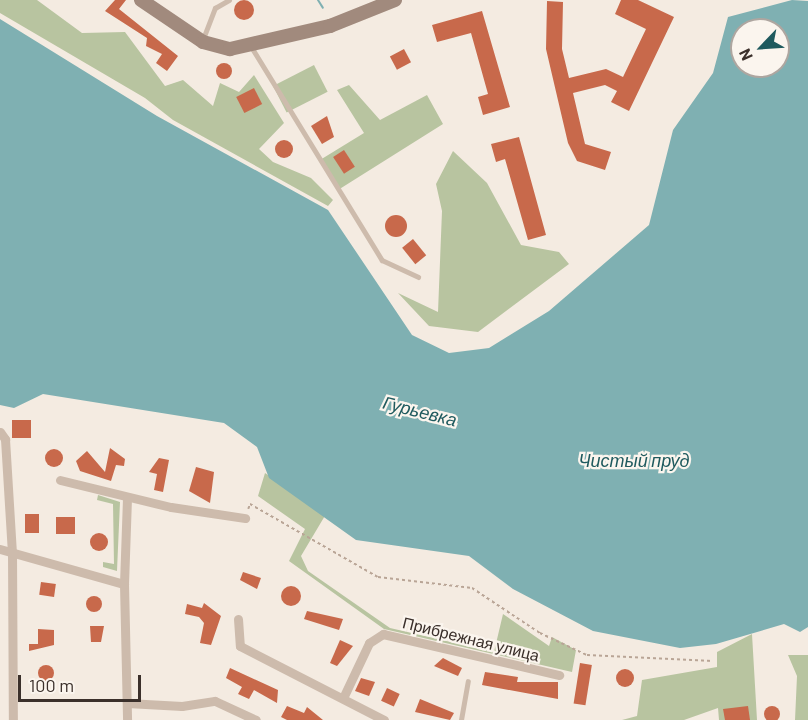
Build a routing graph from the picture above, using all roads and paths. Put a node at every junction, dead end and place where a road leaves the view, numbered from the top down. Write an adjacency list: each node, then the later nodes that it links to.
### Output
1 (141, 0): 4 (main road)
2 (229, 0): 4 (lane)
3 (395, 0): 5 (main road)
4 (202, 42): 5 (main road)
5 (251, 46): 6 (lane)
6 (418, 277)
7 (0, 432): 12 (street)
8 (60, 480): 9 (street)
9 (127, 497): 10 (street); 13 (street)
10 (245, 518): 15 (path)
11 (0, 549): 12 (street)
12 (12, 553): 13 (street); 21 (street)
13 (124, 584): 19 (street)
14 (238, 619): 18 (street)
15 (713, 661)
16 (559, 675): 18 (street, Прибрежная улица)
17 (468, 682): 25 (lane)
18 (343, 698): 20 (street)
19 (127, 703): 22 (street); 23 (street)
20 (360, 716): 24 (street)
21 (13, 720)
22 (127, 720)
23 (256, 720)
24 (384, 720)
25 (460, 720)

